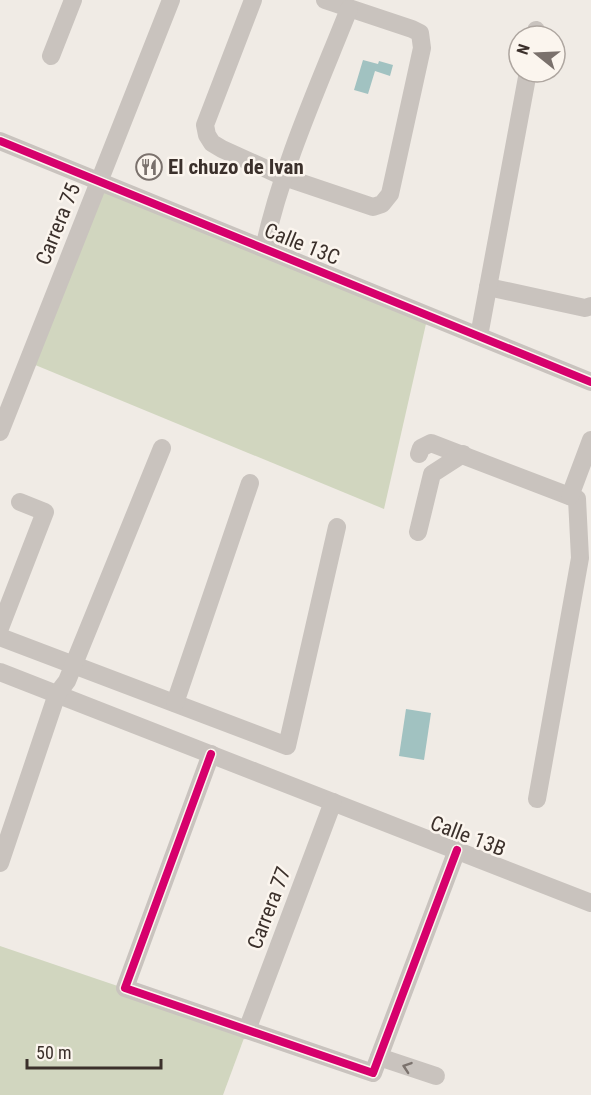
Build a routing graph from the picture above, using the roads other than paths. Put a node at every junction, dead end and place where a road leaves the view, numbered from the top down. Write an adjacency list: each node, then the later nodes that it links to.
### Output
1 (73, 0): 6 (street)
2 (171, 0): 10 (street, Carrera 75)
3 (253, 0): 9 (street)
4 (325, 0): 5 (street)
5 (349, 9): 9 (street); 9 (street)
6 (51, 57)
7 (526, 84): 12 (street)
8 (0, 141): 10 (street, Calle 13C)
9 (284, 177): 11 (street)
10 (99, 181): 11 (street, Calle 13C); 16 (street, Carrera 75)
11 (264, 248): 14 (street, Calle 13C)
12 (488, 286): 13 (street); 14 (street)
13 (591, 306)
14 (479, 336): 15 (street, Calle 13C)
15 (591, 382)
16 (0, 432)
17 (591, 440): 22 (street)
18 (162, 448): 28 (street)
19 (419, 454): 20 (street)
20 (472, 457): 22 (street); 25 (street)
21 (250, 483): 31 (street)
22 (574, 497): 33 (street)
23 (20, 502): 26 (street)
24 (337, 527): 31 (street)
25 (418, 532)
26 (0, 628)
27 (0, 637): 28 (street)
28 (73, 664): 30 (street); 31 (street)
29 (0, 672): 30 (street, Calle 13B)
30 (57, 694): 32 (street, Calle 13B); 36 (street)
31 (175, 703)
32 (211, 754): 34 (street, Calle 13B); 38 (street)
33 (537, 800)
34 (333, 802): 35 (street, Calle 13B); 38 (street, Carrera 77)
35 (457, 850): 37 (street, Calle 13B); 39 (street)
36 (0, 863)
37 (591, 903)
38 (247, 1030): 39 (street)
39 (379, 1057): 40 (street, one-way to 39)
40 (436, 1076)

